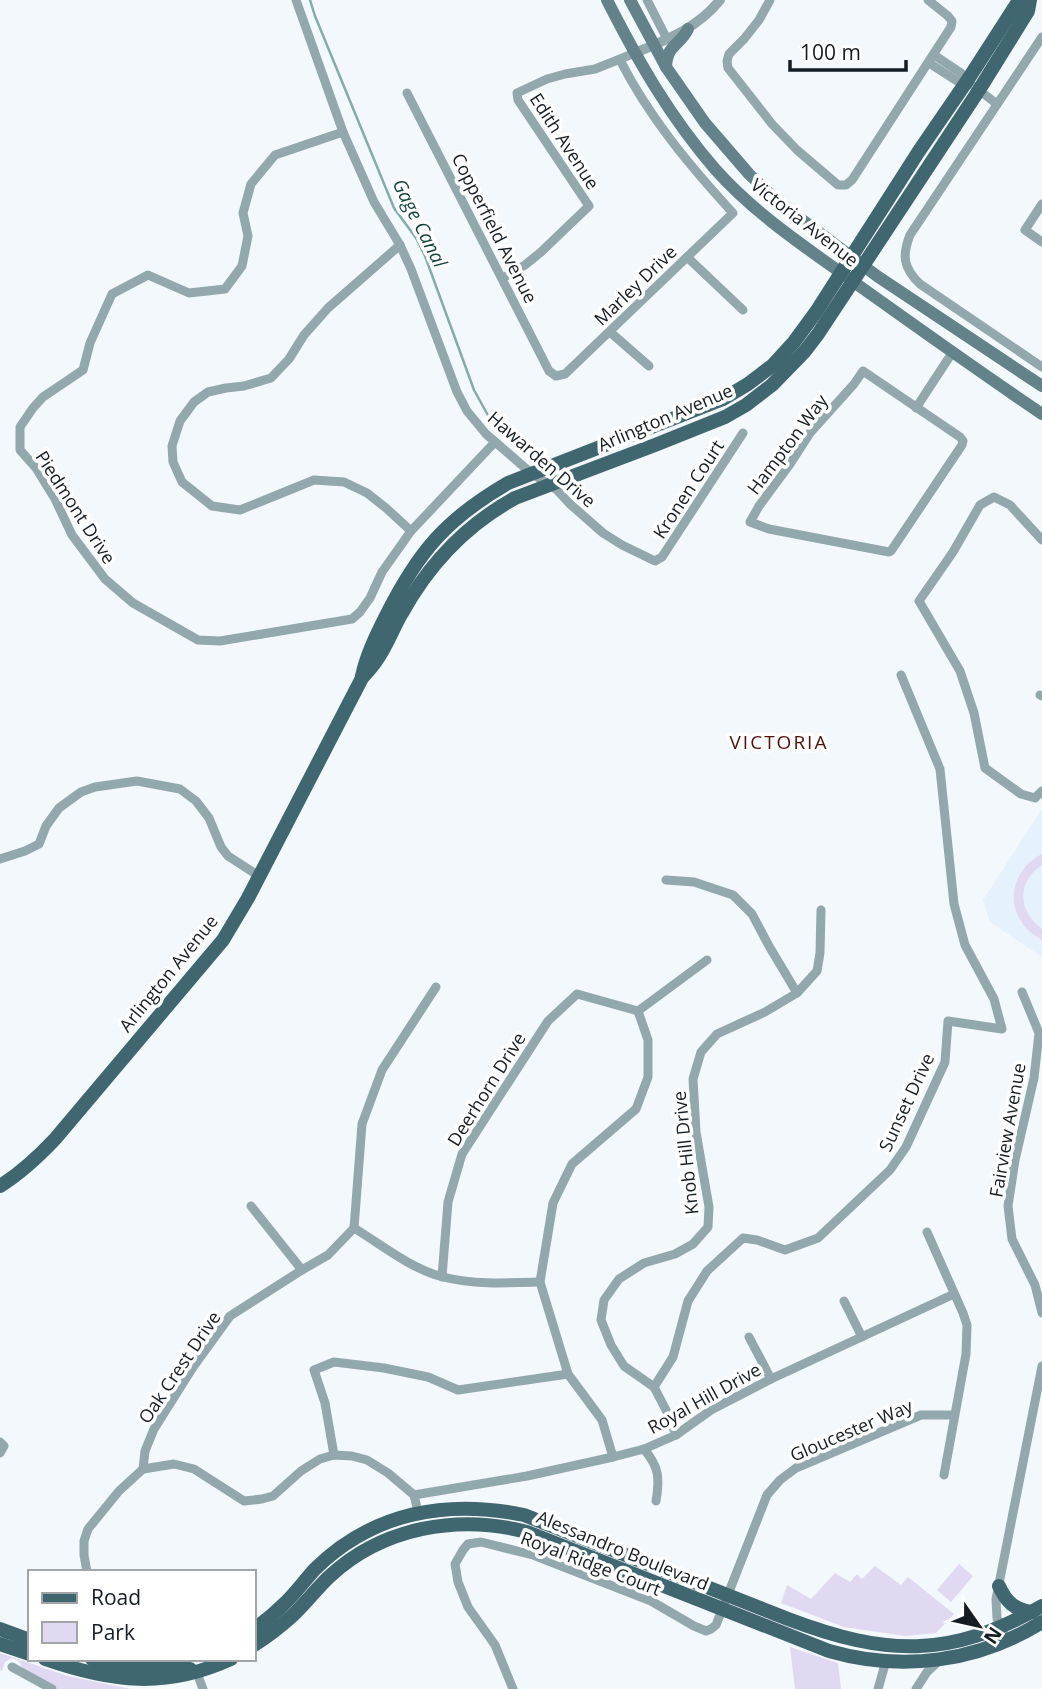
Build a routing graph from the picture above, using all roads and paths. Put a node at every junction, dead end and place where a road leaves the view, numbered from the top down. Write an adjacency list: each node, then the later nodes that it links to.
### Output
1 (296, 0): 21 (street, Hawarden Drive)
2 (607, 0): 14 (main road, Victoria Avenue)
3 (630, 0): 13 (main road, Victoria Avenue)
4 (647, 0): 12 (street)
5 (720, 0): 10 (street)
6 (770, 0): 15 (street)
7 (928, 0): 15 (street)
8 (1022, 0): 18 (main road, Arlington Avenue)
9 (1030, 0): 18 (main road, Arlington Avenue)
10 (688, 29): 12 (street); 17 (main road)
11 (1042, 37): 20 (street)
12 (667, 39): 13 (street)
13 (654, 45): 14 (street); 17 (main road, Victoria Avenue)
14 (635, 53): 16 (street); 27 (main road, Victoria Avenue)
15 (931, 59): 18 (street)
16 (620, 60): 25 (street, Marley Drive); 28 (street, Edith Avenue)
17 (666, 67): 26 (main road, Victoria Avenue)
18 (973, 86): 20 (street); 26 (main road, Arlington Avenue)
19 (407, 93): 28 (street, Copperfield Avenue)
20 (997, 104): 33 (street)
21 (343, 132): 24 (street, Hawarden Drive); 42 (street, Piedmont Drive)
22 (1042, 204): 23 (street)
23 (1042, 242)
24 (400, 245): 39 (street, Hawarden Drive); 42 (street)
25 (687, 257): 29 (street); 30 (street, Marley Drive)
26 (857, 262): 27 (main road, Arlington Avenue); 35 (main road, Victoria Avenue)
27 (847, 277): 31 (main road, Victoria Avenue); 40 (main road, Arlington Avenue); 41 (main road, Arlington Avenue)
28 (503, 278): 34 (street, Copperfield Avenue)
29 (743, 310)
30 (610, 332): 32 (street); 34 (street, Marley Drive)
31 (953, 353): 36 (street); 37 (main road, Victoria Avenue)
32 (649, 366)
33 (1042, 367)
34 (556, 376)
35 (1042, 386)
36 (916, 408): 36 (street, Hampton Way)
37 (1042, 414)
38 (743, 433): 44 (street, Kronen Court)
39 (495, 442): 40 (street, Hawarden Drive); 42 (street, Piedmont Drive)
40 (531, 473): 41 (street, Hawarden Drive); 46 (main road, Arlington Avenue)
41 (549, 484): 44 (street, Hawarden Drive); 46 (main road, Arlington Avenue)
42 (411, 531)
43 (1042, 540): 47 (street)
44 (658, 560)
45 (901, 675): 74 (street, Sunset Drive)
46 (362, 678): 49 (main road, Arlington Avenue)
47 (1042, 791)
48 (0, 859): 49 (street)
49 (259, 876): 58 (main road, Arlington Avenue)
50 (666, 880): 55 (street)
51 (821, 910): 55 (street, Knob Hill Drive)
52 (707, 960): 56 (street)
53 (436, 987): 60 (street)
54 (1022, 992): 57 (street, Fairview Avenue)
55 (796, 993): 74 (street, Knob Hill Drive)
56 (638, 1011): 63 (street, Deerhorn Drive); 64 (street)
57 (1040, 1033): 65 (street, Fairview Avenue)
58 (0, 1186)
59 (251, 1206): 62 (street)
60 (354, 1228): 62 (street, Oak Crest Drive); 63 (street)
61 (927, 1232): 66 (street)
62 (302, 1270): 81 (street, Oak Crest Drive)
63 (442, 1277): 64 (street)
64 (540, 1282): 72 (street)
65 (1038, 1283): 68 (street, Fairview Avenue)
66 (954, 1294): 70 (street, Royal Hill Drive); 76 (street)
67 (844, 1301): 70 (street)
68 (1042, 1313)
69 (749, 1337): 73 (street)
70 (862, 1337): 73 (street, Royal Hill Drive)
71 (1042, 1366): 75 (street)
72 (568, 1374): 79 (street); 80 (street)
73 (771, 1379): 77 (street, Royal Hill Drive)
74 (654, 1387): 77 (street)
75 (1038, 1411): 89 (street)
76 (954, 1415): 82 (street); 90 (street, Gloucester Way)
77 (676, 1435): 78 (street, Royal Hill Drive)
78 (644, 1448): 80 (street, Royal Hill Drive); 84 (street)
79 (334, 1455): 81 (street); 83 (street)
80 (613, 1457): 83 (street, Royal Hill Drive)
81 (142, 1469): 88 (street)
82 (944, 1475)
83 (414, 1495): 85 (street)
84 (656, 1501)
85 (418, 1512): 86 (main road); 87 (main road); 90 (main road, Alessandro Boulevard); 92 (main road, Alessandro Boulevard)
86 (494, 1525): 87 (main road, Alessandro Boulevard); 90 (main road, Alessandro Boulevard)
87 (373, 1546): 97 (main road, Alessandro Boulevard)
88 (87, 1570)
89 (999, 1587): 91 (main road); 94 (street)
90 (724, 1602): 98 (main road, Alessandro Boulevard); 106 (main road, Alessandro Boulevard); 112 (street, Royal Ridge Court)
91 (1039, 1613): 94 (main road)
92 (256, 1627)
93 (0, 1629): 95 (main road)
94 (1004, 1634): 98 (main road, Alessandro Boulevard); 100 (main road, Alessandro Boulevard)
95 (28, 1639)
96 (0, 1644): 99 (main road)
97 (256, 1644)
98 (942, 1644): 106 (main road)
99 (28, 1653)
100 (940, 1660): 106 (main road, Alessandro Boulevard); 114 (street)
101 (51, 1661): 109 (main road)
102 (98, 1661): 107 (main road)
103 (170, 1661): 107 (main road)
104 (203, 1661): 109 (main road)
105 (227, 1661): 109 (main road)
106 (886, 1661): 113 (street)
107 (107, 1664): 109 (main road)
108 (12, 1667): 110 (street)
109 (197, 1673): 111 (street)
110 (52, 1689)
111 (203, 1689)
112 (513, 1689)
113 (877, 1689)
114 (916, 1689)

